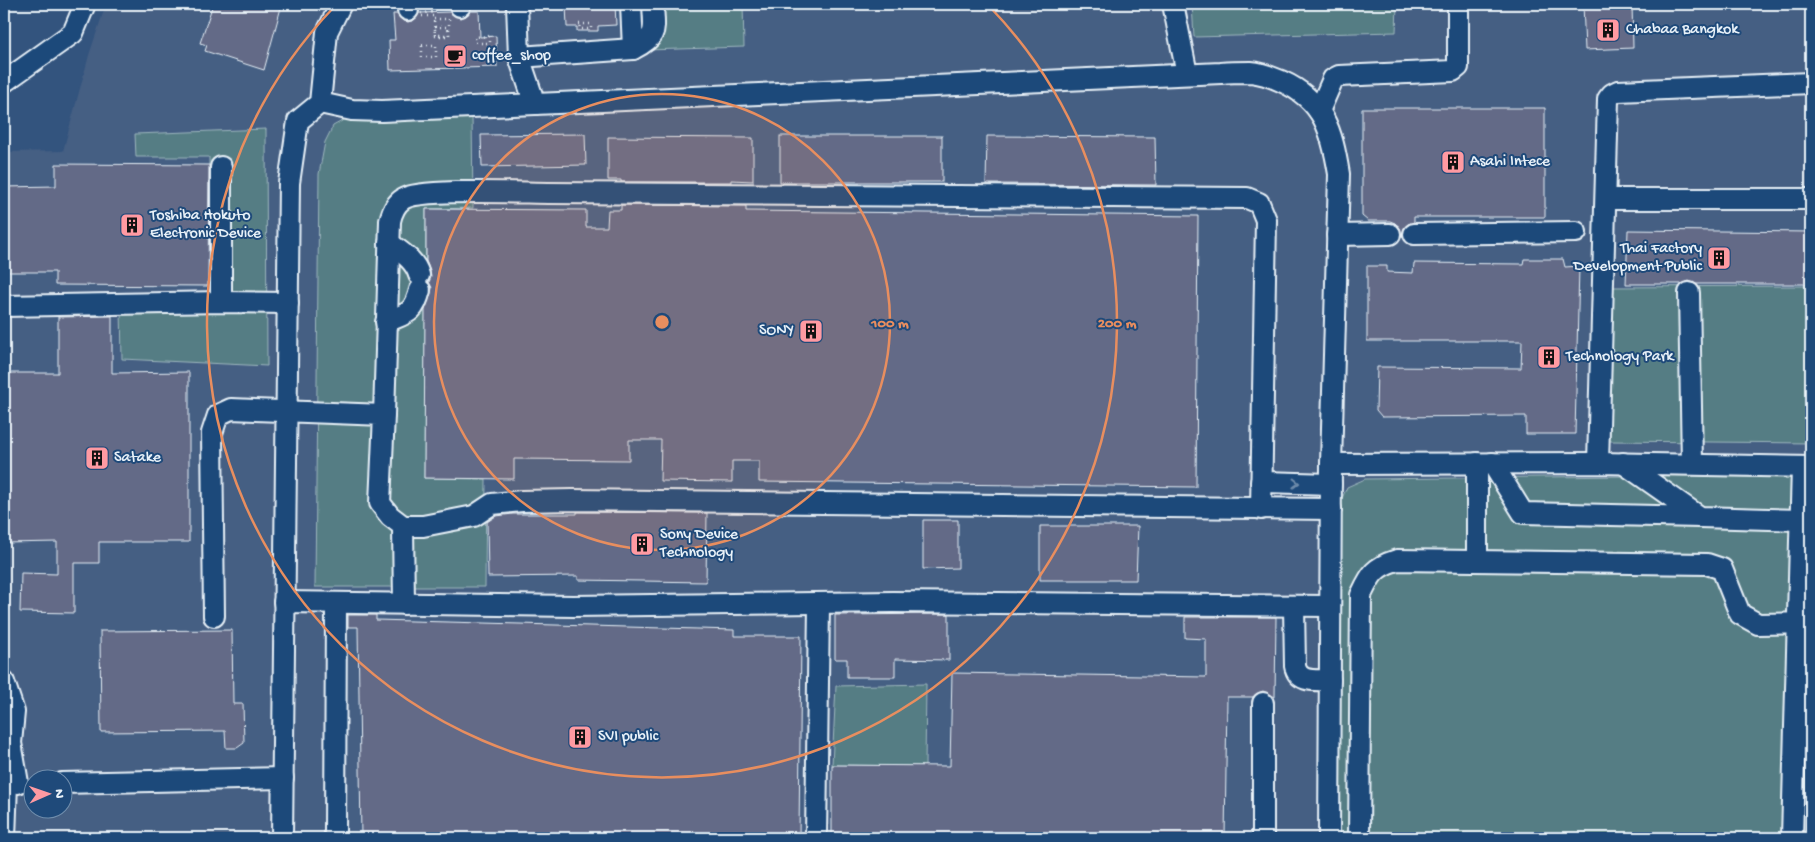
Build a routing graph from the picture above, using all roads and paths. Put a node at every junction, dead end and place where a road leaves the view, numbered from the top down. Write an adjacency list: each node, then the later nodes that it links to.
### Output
1 (85, 4): 17 (street)
2 (341, 4): 19 (street)
3 (517, 4): 15 (street)
4 (631, 4): 13 (street)
5 (653, 4): 13 (street)
6 (1173, 4): 16 (street)
7 (1458, 4): 21 (street)
8 (456, 9): 8 (path)
9 (413, 10): 9 (path)
10 (579, 24): 10 (path)
11 (449, 35): 11 (path)
12 (490, 36): 12 (path)
13 (633, 49): 15 (street)
14 (422, 57): 14 (path)
15 (519, 57): 20 (street)
16 (1187, 74): 20 (street); 21 (street)
17 (4, 82)
18 (1811, 84): 23 (street)
19 (320, 104): 20 (street); 32 (street)
20 (535, 104)
21 (1319, 111): 28 (street)
22 (221, 168): 31 (street)
23 (1606, 199): 24 (street); 37 (street)
24 (1811, 199)
25 (1576, 232): 27 (street)
26 (1390, 234): 28 (street)
27 (1414, 234)
28 (1337, 235): 40 (street)
29 (389, 243): 34 (street); 34 (street); 43 (street)
30 (1689, 294): 41 (street)
31 (221, 302): 32 (street); 33 (street)
32 (288, 303): 35 (street)
33 (4, 306)
34 (386, 322): 36 (street)
35 (287, 411): 36 (street); 51 (street); 56 (street)
36 (384, 415): 49 (street)
37 (1598, 462): 38 (street); 39 (street)
38 (1484, 463): 40 (street); 47 (street); 50 (street)
39 (1623, 463): 41 (street); 47 (street)
40 (1332, 464): 44 (street)
41 (1692, 464): 42 (street)
42 (1807, 467): 48 (street)
43 (1261, 482): 44 (street, one-way to 44); 45 (street)
44 (1331, 484): 46 (street)
45 (1261, 508): 46 (street); 49 (street)
46 (1331, 509): 55 (street)
47 (1700, 516): 48 (street)
48 (1801, 520): 57 (street)
49 (403, 526): 52 (street)
50 (1477, 561): 57 (street); 71 (street)
51 (310, 603): 52 (street); 62 (street); 67 (street)
52 (404, 604): 53 (street)
53 (819, 604): 54 (street); 68 (street)
54 (1294, 606): 55 (street); 58 (street)
55 (1330, 606): 58 (street)
56 (214, 616)
57 (1805, 623): 72 (street)
58 (1330, 680): 70 (street)
59 (4, 682): 61 (street)
60 (1263, 703): 69 (street)
61 (7, 741): 63 (street)
62 (282, 778): 64 (street); 66 (street)
63 (15, 783): 65 (street)
64 (72, 783)
65 (5, 838)
66 (282, 838)
67 (335, 838)
68 (816, 838)
69 (1263, 838)
70 (1329, 838)
71 (1359, 838)
72 (1792, 838)

